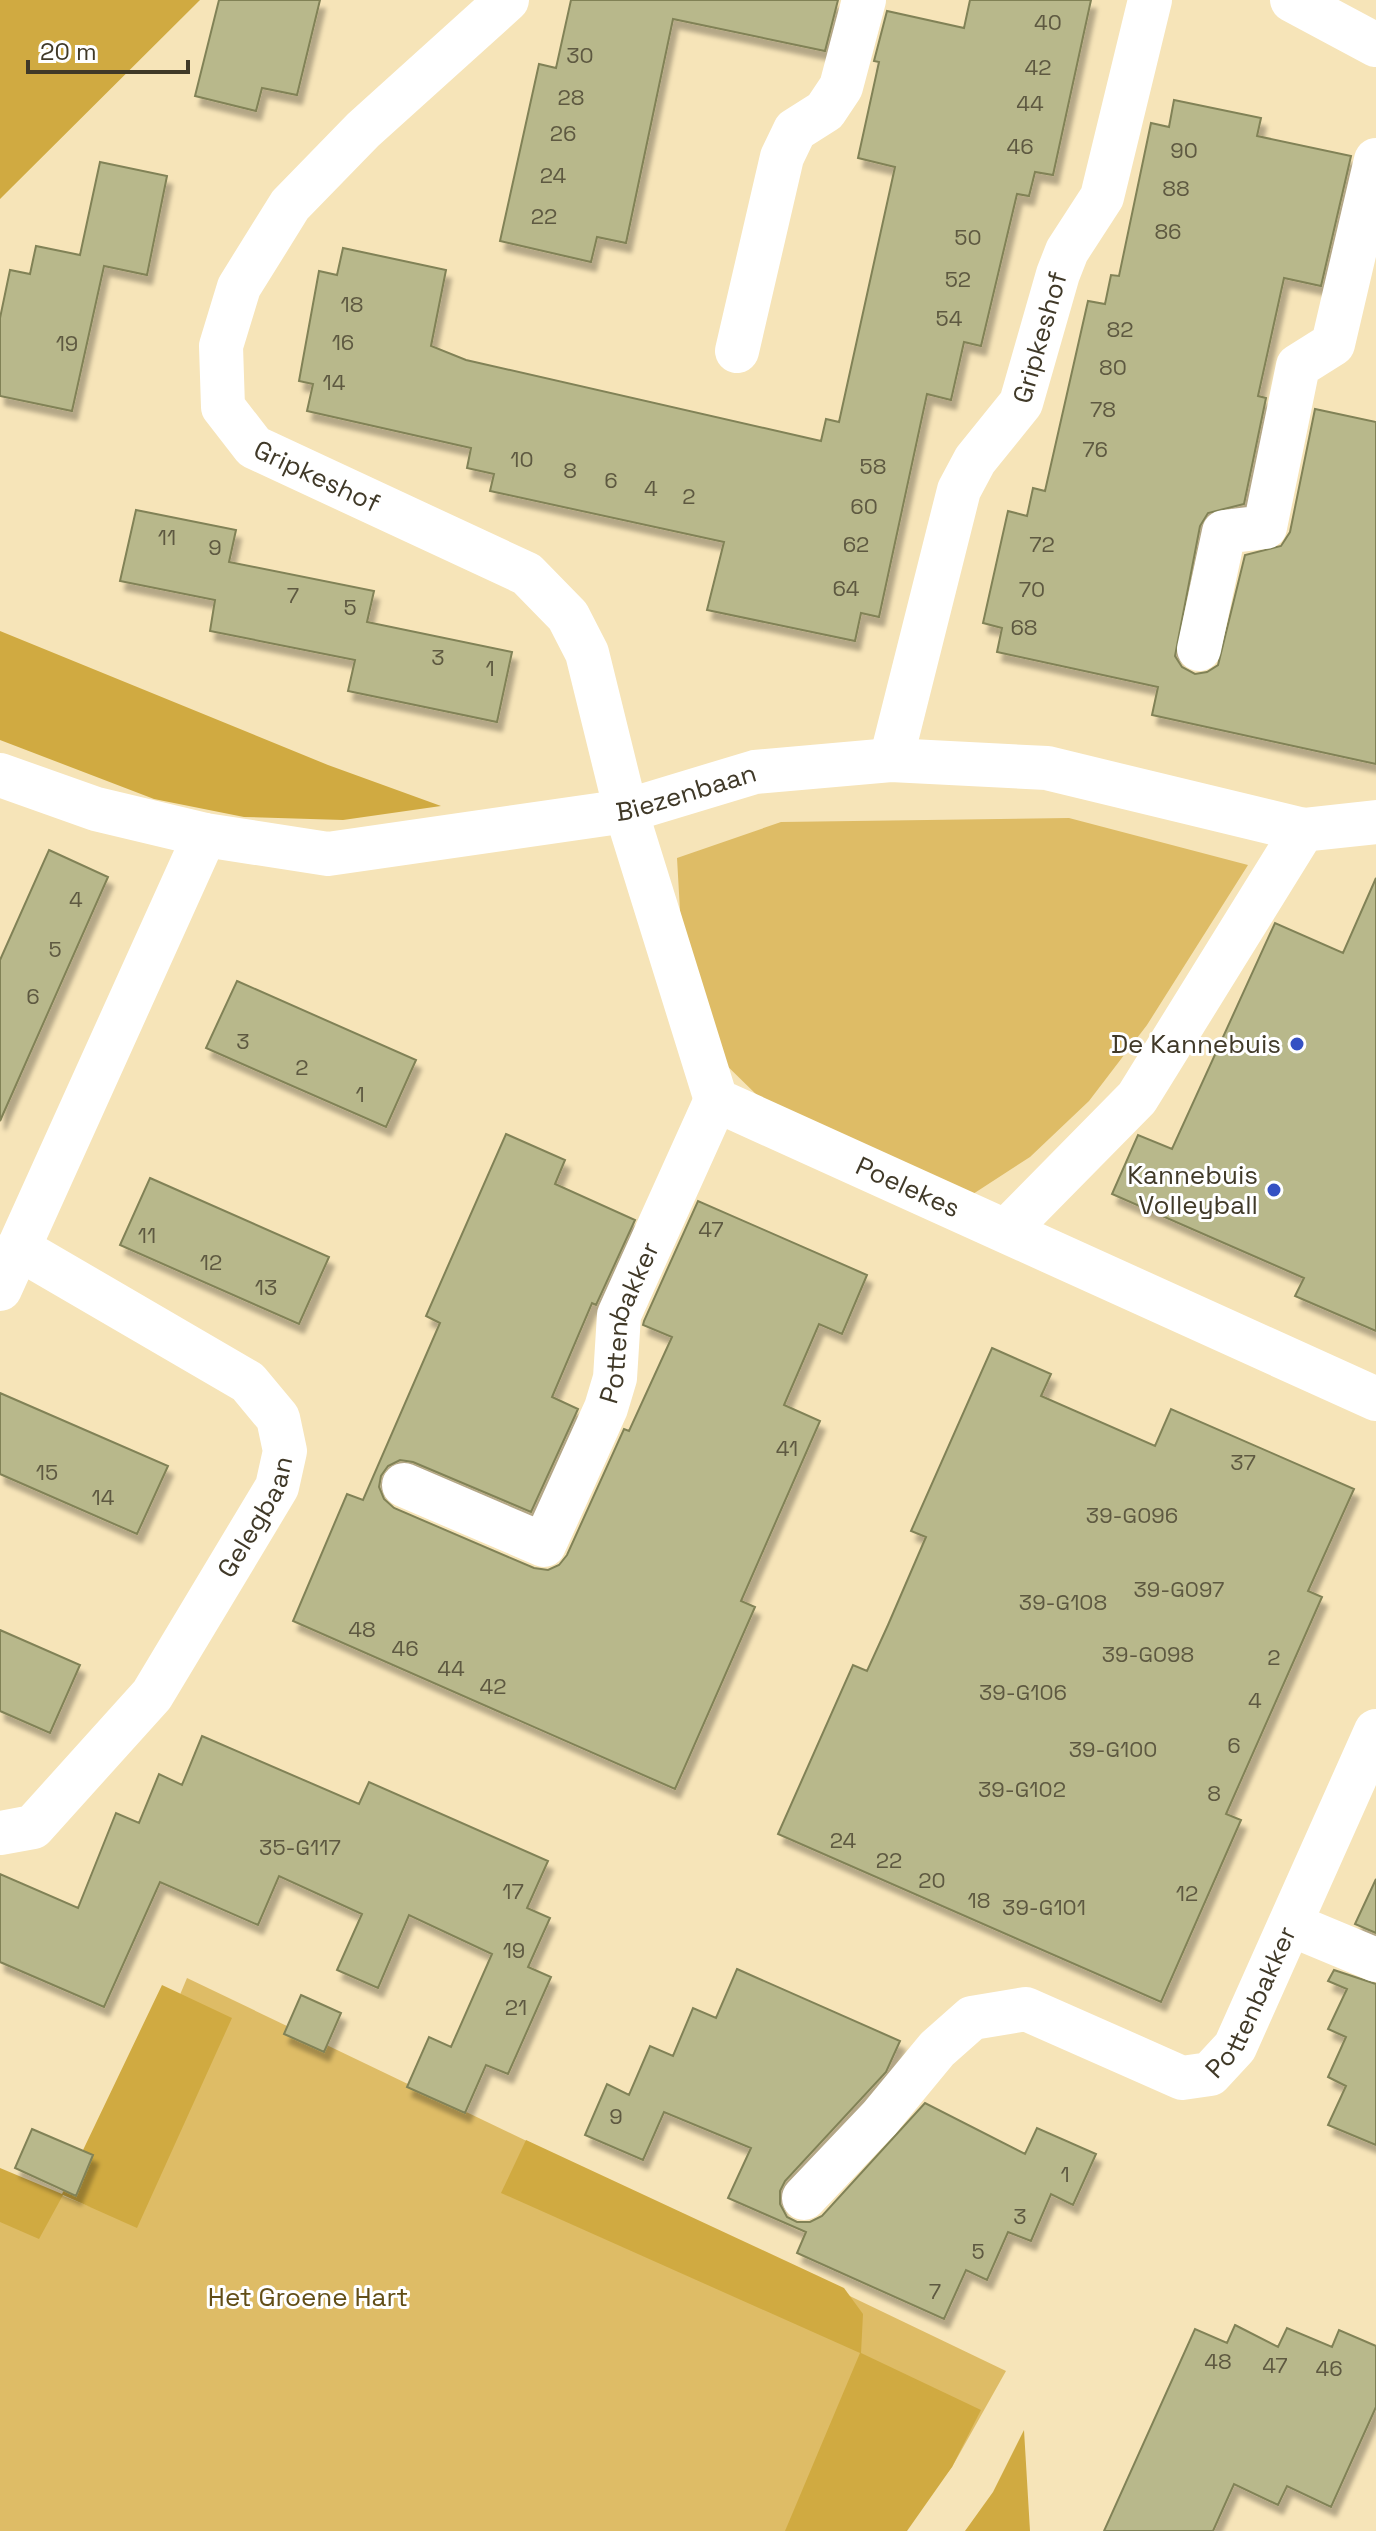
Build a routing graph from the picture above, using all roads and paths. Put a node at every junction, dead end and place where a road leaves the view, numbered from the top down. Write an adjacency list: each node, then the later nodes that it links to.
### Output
1 (507, 0): 11 (street, Gripkeshof)
2 (864, 0): 7 (street)
3 (1150, 0): 9 (street, Gripkeshof)
4 (1292, 0): 5 (street)
5 (1376, 45)
6 (1376, 160): 8 (street)
7 (737, 351)
8 (1199, 649)
9 (891, 760): 11 (street, Biezenbaan); 13 (street, Biezenbaan)
10 (0, 775): 14 (street, Biezenbaan)
11 (626, 811): 14 (street, Biezenbaan); 15 (street)
12 (1376, 822): 13 (street, Biezenbaan)
13 (1303, 830): 16 (street)
14 (205, 835): 17 (street)
15 (716, 1100): 16 (street, Poelekes); 20 (street, Pottenbakker)
16 (1007, 1230): 19 (street, Poelekes)
17 (18, 1248): 18 (street); 22 (street, Gelegbaan)
18 (0, 1289)
19 (1376, 1399)
20 (404, 1485)
21 (1376, 1731): 23 (street, Pottenbakker)
22 (0, 1833)
23 (1292, 1925): 24 (street); 25 (street, Pottenbakker)
24 (1376, 1960)
25 (804, 2198)

